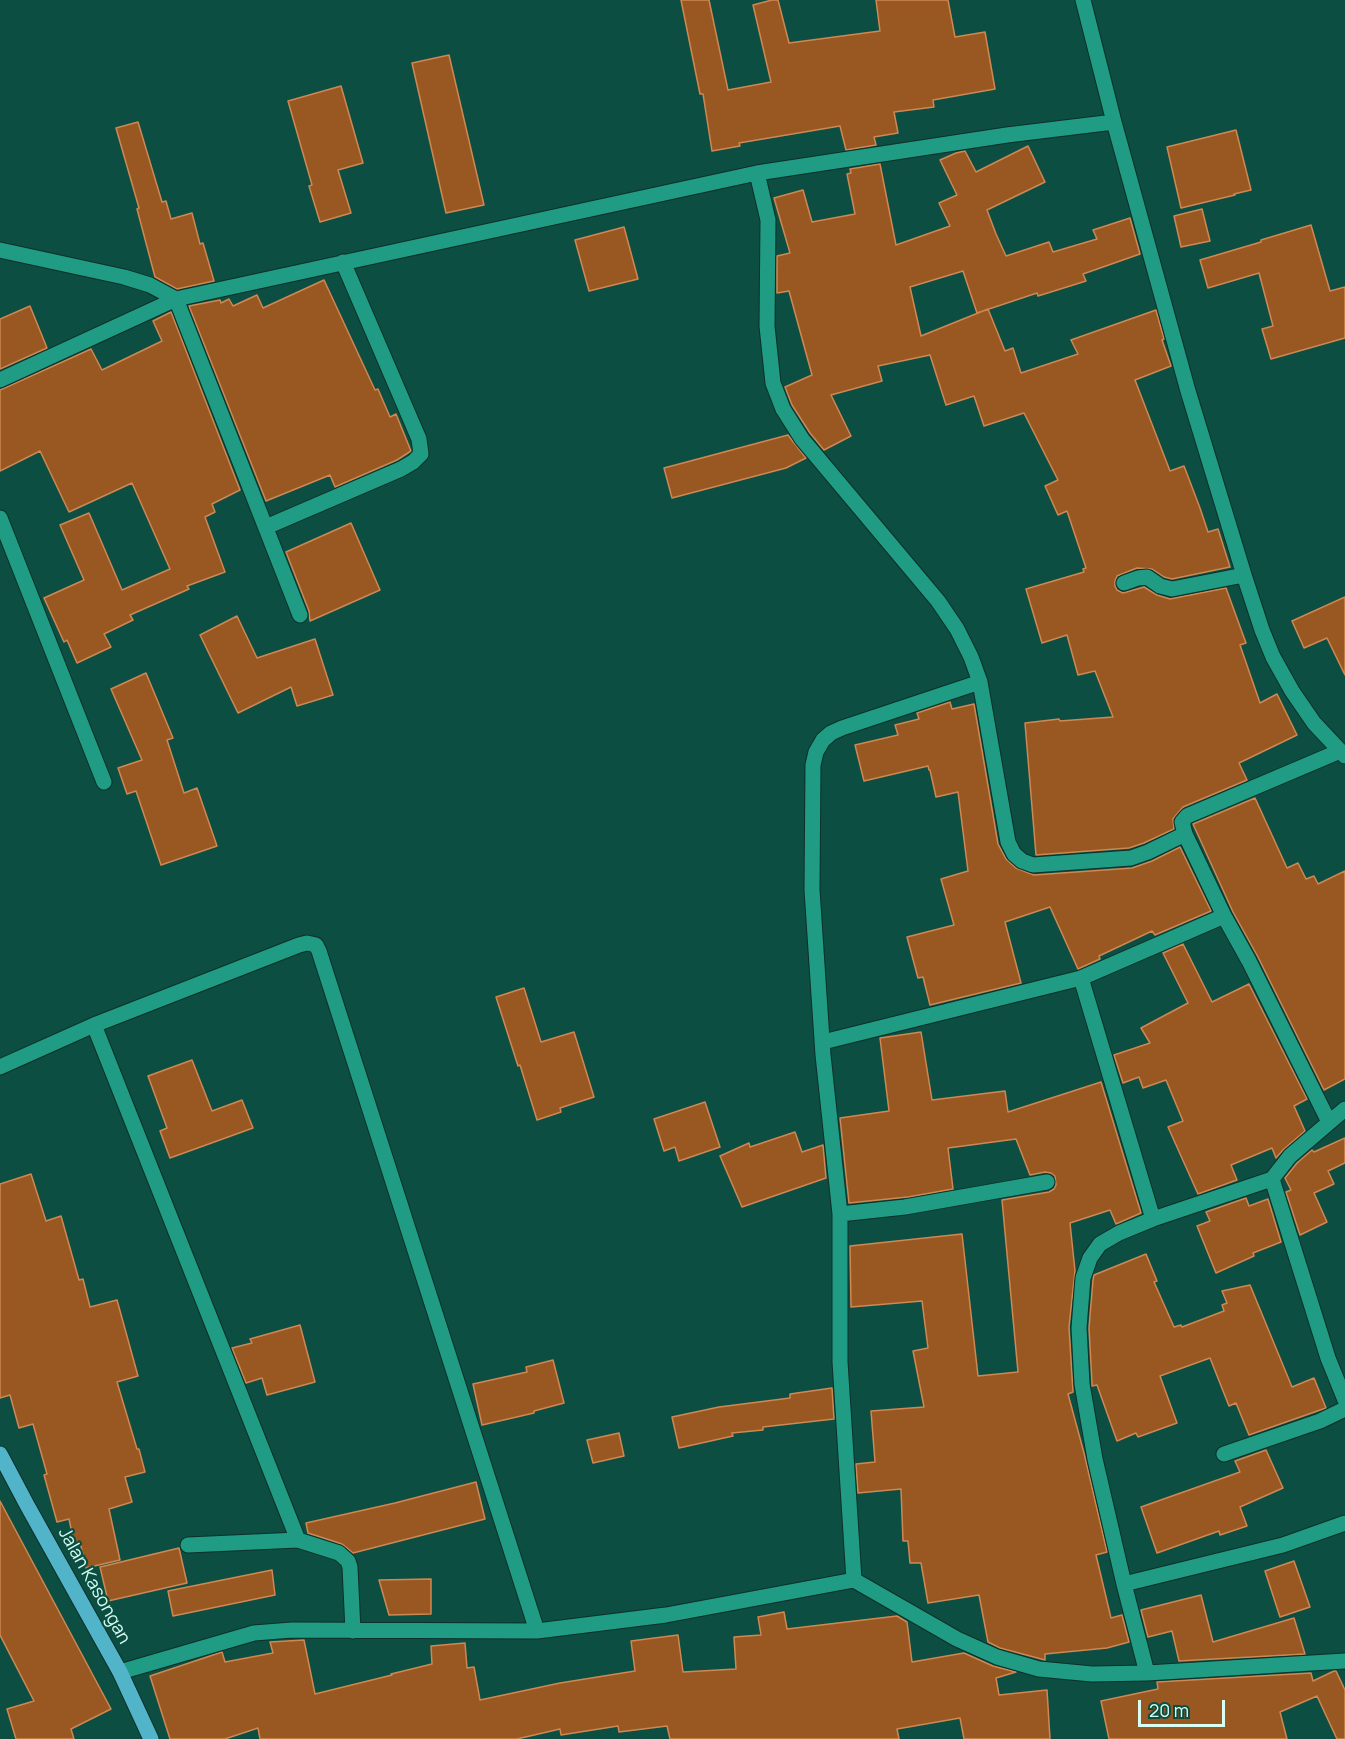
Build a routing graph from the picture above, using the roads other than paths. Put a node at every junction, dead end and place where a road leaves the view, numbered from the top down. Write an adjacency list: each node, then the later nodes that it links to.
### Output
1 (1083, 0): 2 (street)
2 (1114, 122): 3 (street); 10 (street)
3 (757, 173): 5 (street); 13 (street)
4 (0, 250): 6 (street)
5 (343, 262): 6 (street); 9 (street)
6 (176, 299): 7 (street); 9 (street)
7 (0, 380)
8 (0, 518): 15 (street)
9 (266, 527): 12 (street)
10 (1244, 575): 11 (street); 14 (street)
11 (1124, 583)
12 (300, 615)
13 (980, 682): 16 (street); 20 (street)
14 (1342, 753): 16 (street)
15 (104, 782)
16 (1185, 834): 17 (street)
17 (1224, 916): 18 (street); 23 (street)
18 (1081, 978): 20 (street); 27 (street)
19 (94, 1024): 21 (street); 33 (street); 38 (street)
20 (823, 1042): 26 (street)
21 (0, 1067)
22 (1345, 1109): 23 (street)
23 (1329, 1122): 24 (street)
24 (1272, 1179): 27 (street); 28 (street)
25 (1047, 1182): 26 (street)
26 (840, 1214): 35 (street)
27 (1153, 1219): 36 (street)
28 (1345, 1400)
29 (1345, 1409): 31 (street)
30 (0, 1454): 40 (main road, Jalan Kasongan)
31 (1224, 1454)
32 (1345, 1523): 36 (street)
33 (298, 1540): 34 (street); 37 (street)
34 (188, 1545)
35 (854, 1580): 38 (street); 41 (street)
36 (1124, 1584): 41 (street)
37 (353, 1631): 38 (street); 40 (street)
38 (537, 1631)
39 (1345, 1661): 41 (street)
40 (120, 1672): 42 (main road, Jalan Kasongan)
41 (1147, 1673)
42 (146, 1738)

